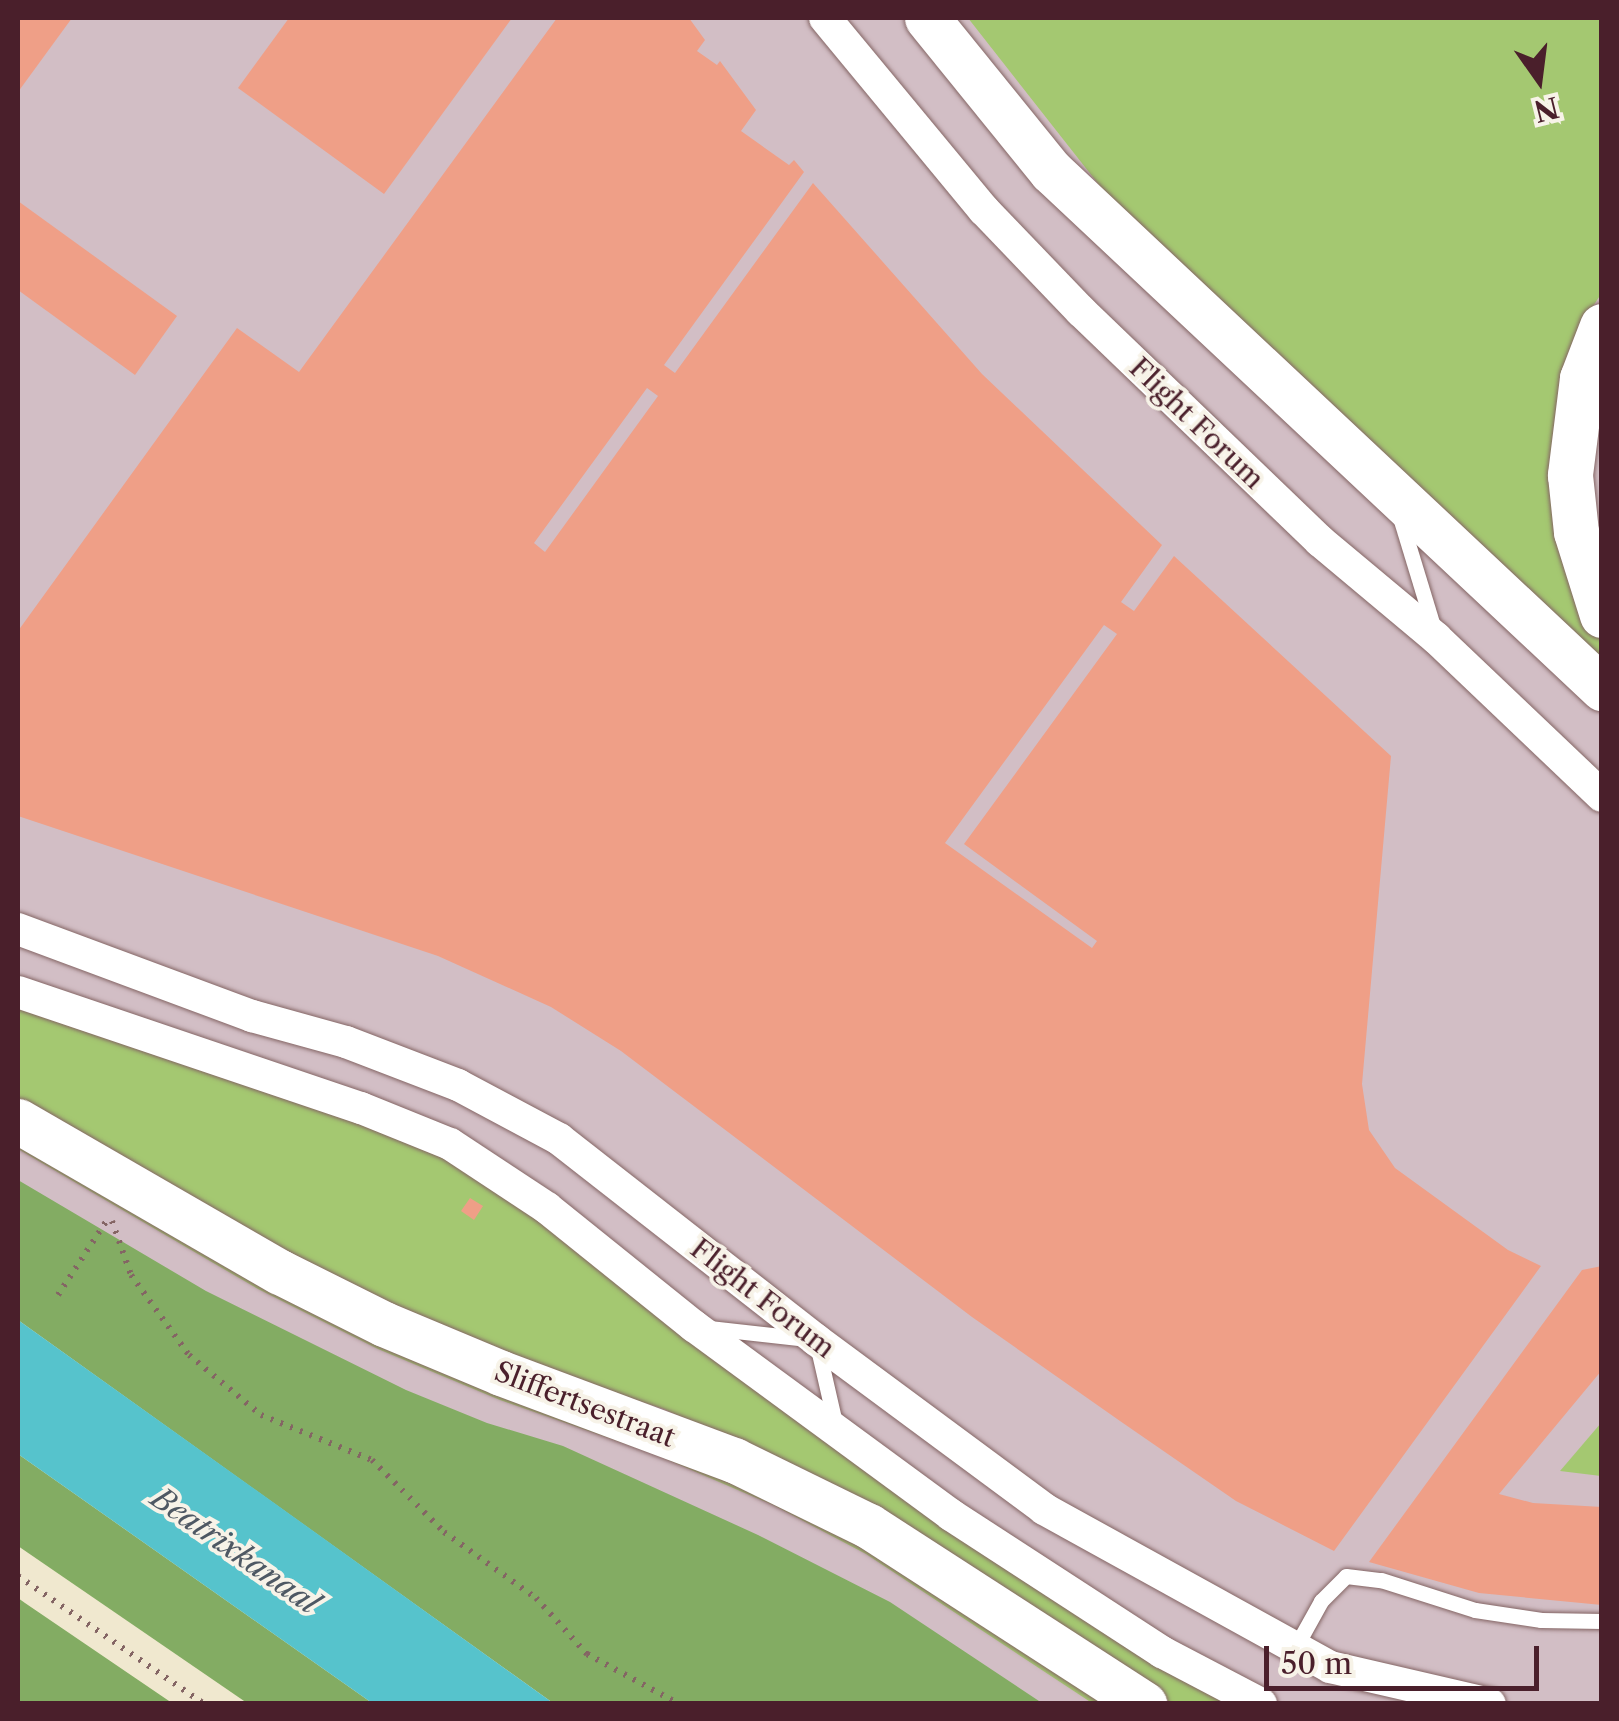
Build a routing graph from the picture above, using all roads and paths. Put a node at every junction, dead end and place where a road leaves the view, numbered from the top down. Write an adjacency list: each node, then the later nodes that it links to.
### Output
1 (825, 18): 6 (street, Flight Forum)
2 (927, 18): 4 (street)
3 (1602, 326): 5 (street)
4 (1394, 496): 6 (lane); 7 (street)
5 (1602, 614)
6 (1436, 638): 8 (street, Flight Forum)
7 (1602, 688)
8 (1602, 796)
9 (18, 928): 14 (street, Flight Forum)
10 (18, 992): 13 (street)
11 (18, 1121): 21 (street, Sliffertsestraat)
12 (58, 1295): 20 (path)
13 (694, 1326): 14 (lane); 15 (street)
14 (816, 1340): 15 (lane); 18 (street, Flight Forum)
15 (837, 1431): 22 (street)
16 (18, 1576): 19 (path)
17 (1602, 1621): 18 (lane)
18 (1294, 1648): 23 (street, Flight Forum)
19 (204, 1704)
20 (678, 1704)
21 (1144, 1704)
22 (1262, 1704)
23 (1490, 1704)

